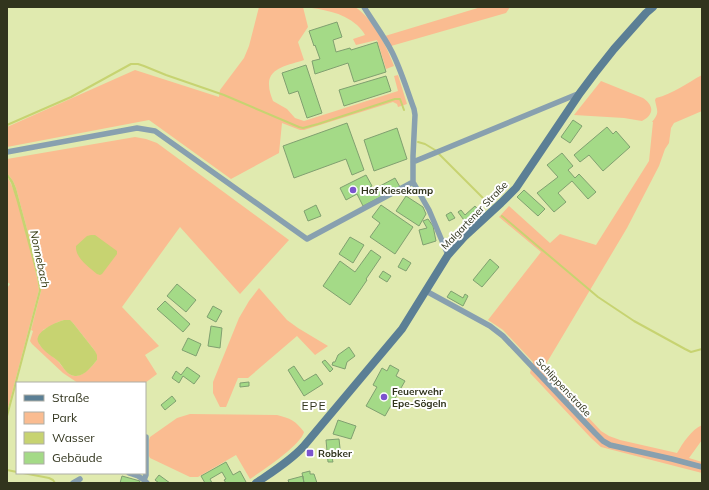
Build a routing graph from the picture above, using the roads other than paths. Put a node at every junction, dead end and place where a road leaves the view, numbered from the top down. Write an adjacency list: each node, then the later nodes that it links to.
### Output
1 (364, 7): 5 (street)
2 (653, 7): 3 (street, Malgartener Straße)
3 (580, 93): 5 (street); 7 (street, Malgartener Straße)
4 (7, 152): 6 (street)
5 (413, 162): 6 (street)
6 (413, 182): 7 (street)
7 (448, 255): 8 (street, Malgartener Straße)
8 (426, 291): 10 (street, Schlippenstraße); 15 (street, Malgartener Straße)
9 (146, 437): 13 (street)
10 (702, 468)
11 (132, 474): 13 (street)
12 (80, 478): 14 (street)
13 (146, 481)
14 (73, 483)
15 (256, 483)

